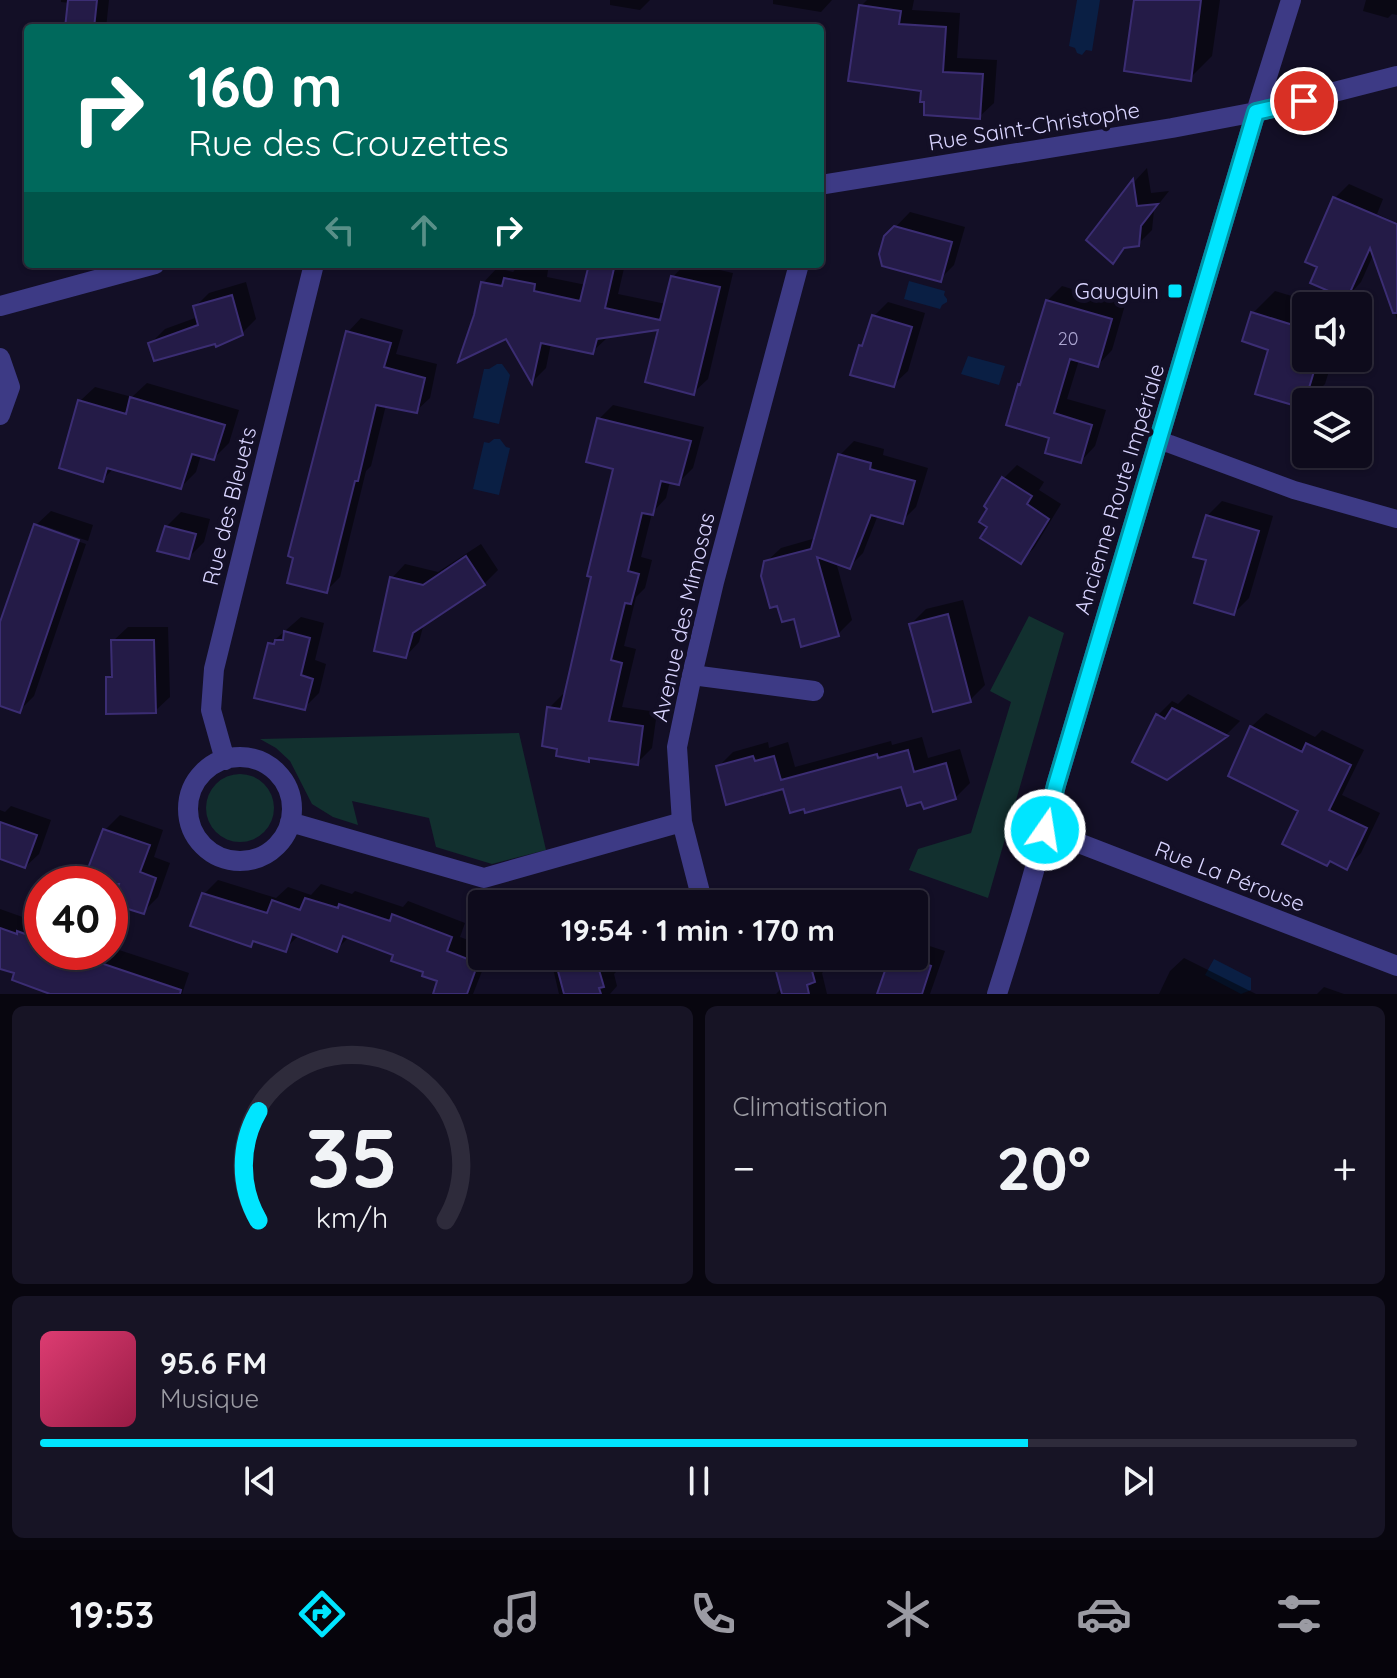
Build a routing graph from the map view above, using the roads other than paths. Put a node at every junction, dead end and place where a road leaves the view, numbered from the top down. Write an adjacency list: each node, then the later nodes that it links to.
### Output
1 (1291, 0): 3 (street, Ancienne Route Impériale)
2 (1397, 76): 3 (street, Rue Saint-Christophe)
3 (1256, 112): 4 (street, Rue Saint-Christophe); 11 (street, Ancienne Route Impériale)
4 (824, 185)
5 (140, 268): 8 (street)
6 (313, 268): 15 (street, Rue des Bleuets)
7 (798, 268): 13 (street, Avenue des Mimosas)
8 (0, 306)
9 (0, 358): 10 (street)
10 (0, 415)
11 (1158, 441): 12 (lane); 18 (street, Ancienne Route Impériale)
12 (1397, 519)
13 (692, 675): 14 (street); 17 (street, Avenue des Mimosas)
14 (814, 691)
15 (225, 760): 16 (street); 16 (street)
16 (290, 822): 17 (street)
17 (682, 822): 19 (street, Avenue des Mimosas)
18 (1045, 830): 20 (street, Rue La Pérouse); 21 (street, Ancienne Route Impériale)
19 (699, 890)
20 (1397, 966)
21 (997, 994)

